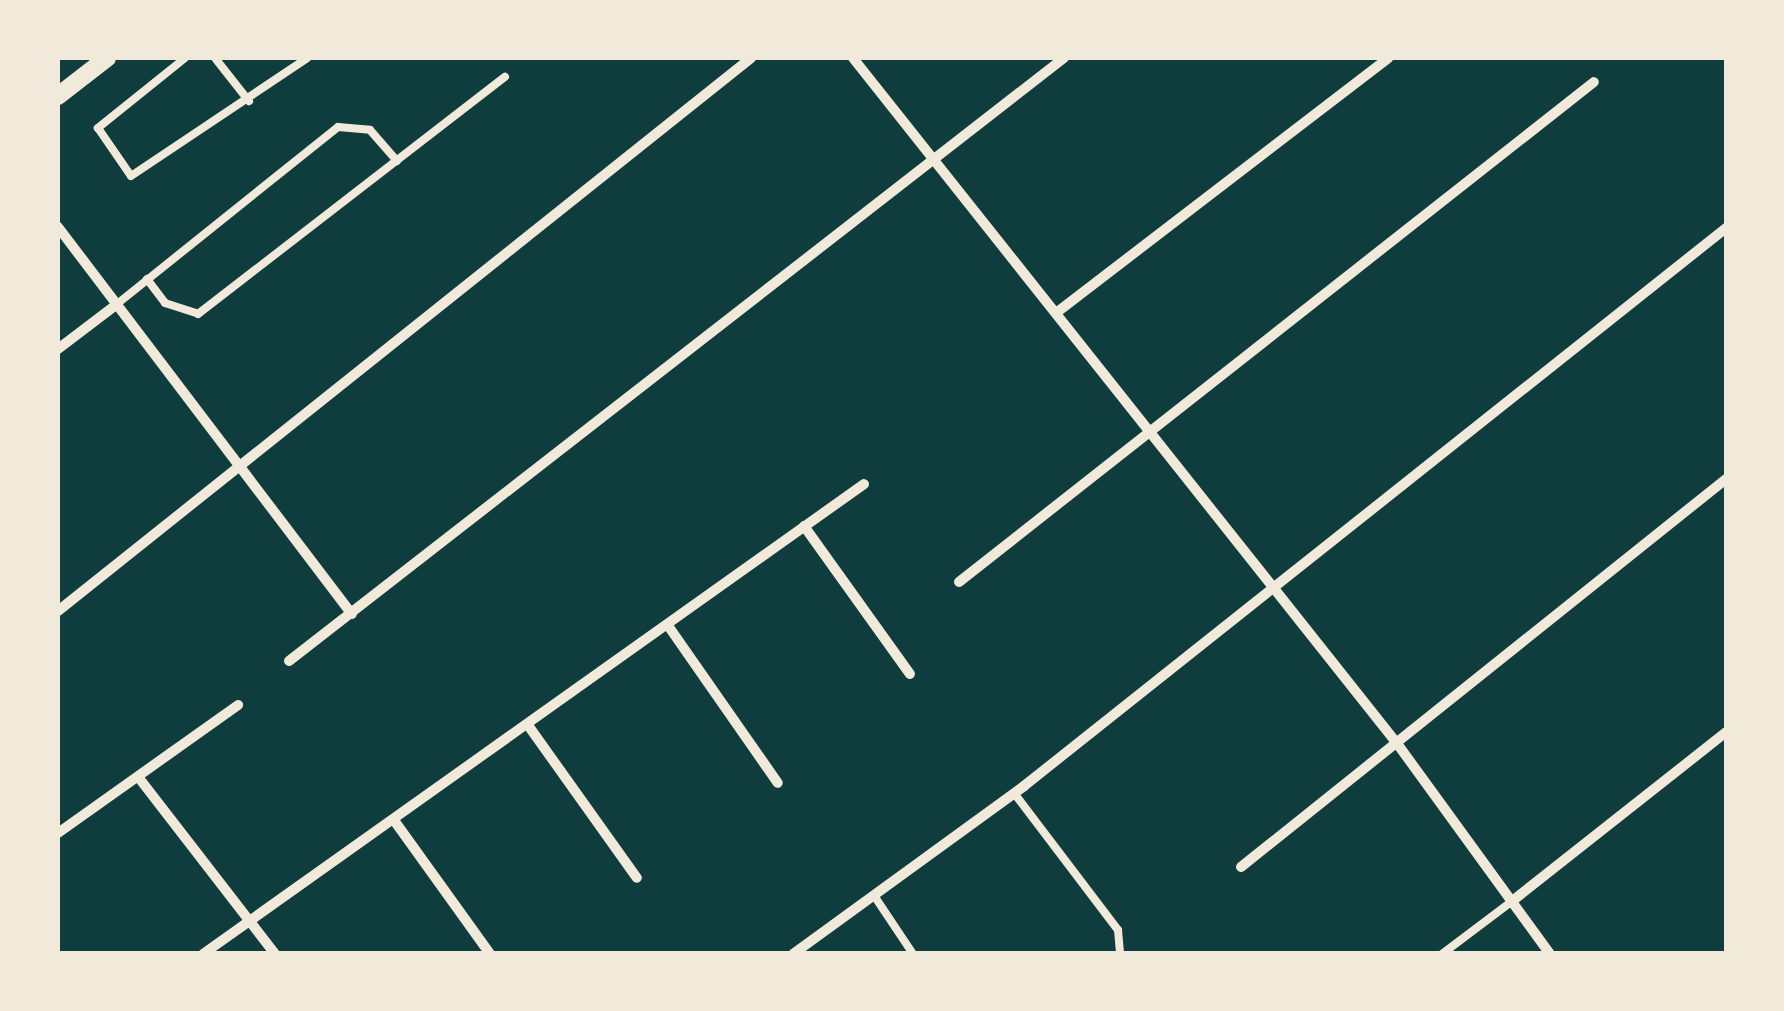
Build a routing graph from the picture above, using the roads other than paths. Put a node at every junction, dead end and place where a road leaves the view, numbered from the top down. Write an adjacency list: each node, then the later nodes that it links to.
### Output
1 (107, 58): 11 (street)
2 (185, 58): 12 (lane)
3 (215, 58): 12 (lane)
4 (307, 58): 12 (lane)
5 (853, 58): 14 (street)
6 (1064, 58): 14 (street)
7 (1388, 58): 19 (street)
8 (746, 59): 22 (street)
9 (505, 77): 13 (lane)
10 (1594, 82): 21 (street)
11 (58, 96)
12 (249, 101)
13 (397, 160): 17 (lane); 17 (lane)
14 (935, 161): 19 (street); 29 (street)
15 (58, 227): 18 (street)
16 (1726, 228): 27 (street)
17 (148, 279): 18 (lane)
18 (116, 304): 20 (street); 22 (street)
19 (1056, 313): 21 (street)
20 (58, 350)
21 (1153, 433): 26 (street); 27 (street)
22 (242, 469): 28 (street); 29 (street)
23 (1726, 479): 36 (street)
24 (864, 484): 25 (street)
25 (804, 526): 30 (street); 32 (street)
26 (959, 582)
27 (1275, 586): 36 (street); 39 (street)
28 (58, 611)
29 (352, 614): 31 (street)
30 (669, 627): 34 (street); 38 (street)
31 (289, 662)
32 (910, 674)
33 (238, 705): 37 (street)
34 (530, 728): 40 (street); 43 (street)
35 (1726, 732): 45 (street)
36 (1396, 742): 42 (street); 45 (street)
37 (138, 778): 41 (street); 46 (street)
38 (778, 784)
39 (1014, 793): 44 (street); 52 (lane)
40 (396, 823): 46 (street); 49 (street)
41 (58, 834)
42 (1241, 867)
43 (636, 878)
44 (875, 897): 50 (street); 51 (lane)
45 (1511, 902): 53 (lane); 54 (street)
46 (250, 920): 47 (street); 48 (street)
47 (203, 954)
48 (275, 954)
49 (490, 954)
50 (793, 954)
51 (913, 954)
52 (1120, 954)
53 (1442, 954)
54 (1550, 954)

